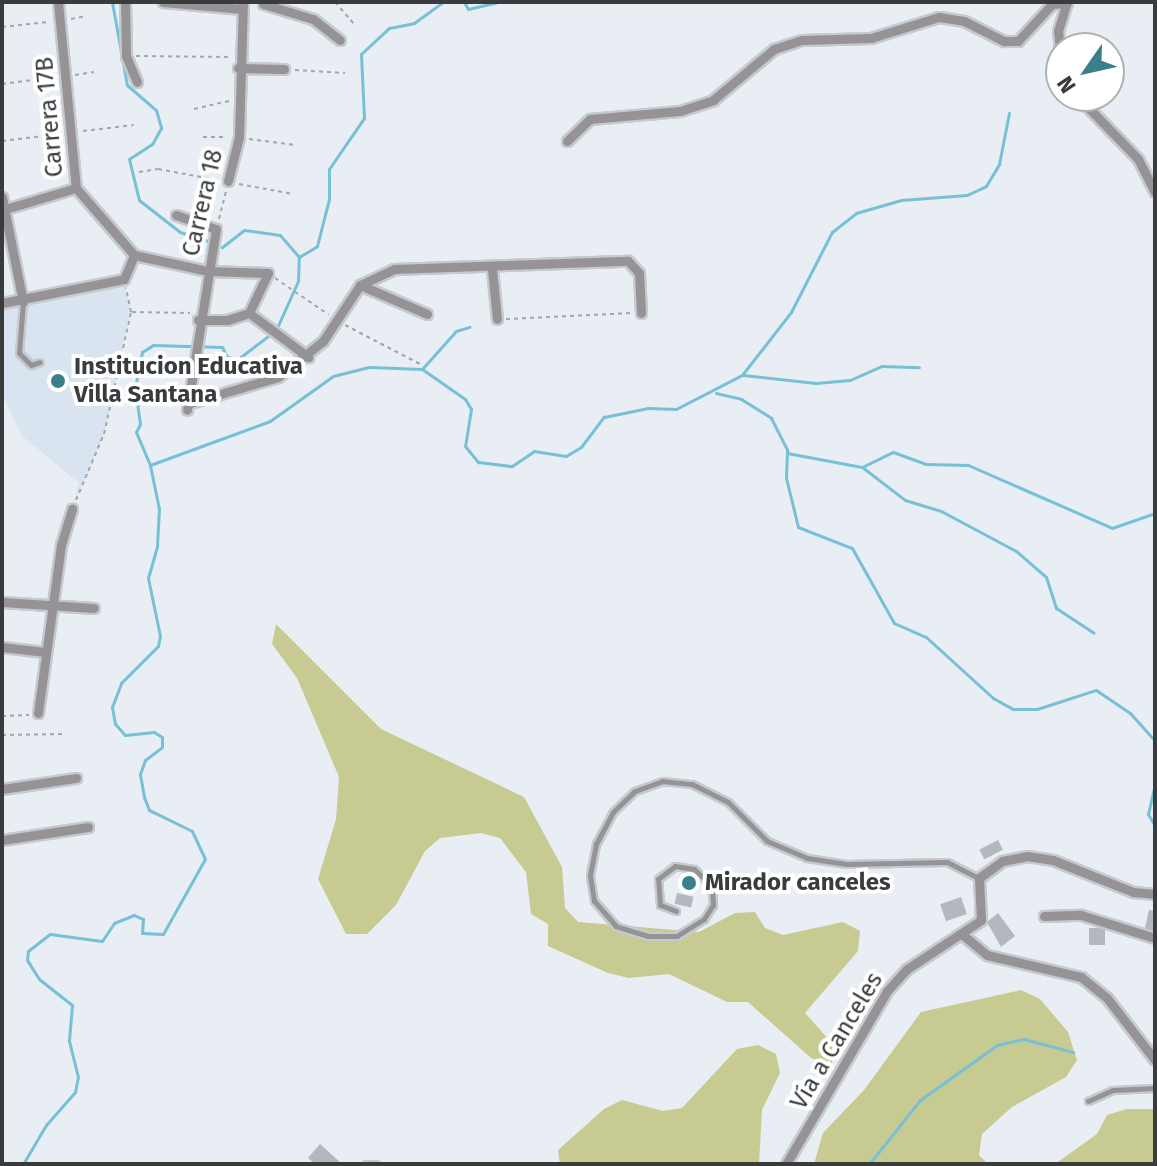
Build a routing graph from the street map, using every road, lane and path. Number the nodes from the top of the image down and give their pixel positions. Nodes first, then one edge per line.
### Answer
1 (58, 2) edge
2 (125, 2) edge
3 (163, 2) edge
4 (266, 2) edge
5 (335, 2) edge
6 (1067, 2) edge
7 (243, 6) edge
8 (86, 16) dead end
9 (61, 20) junction
10 (354, 24) dead end
11 (2, 27) edge
12 (1058, 32) edge
13 (340, 40) dead end
14 (126, 56) junction
15 (238, 62) junction
16 (284, 69) joint
17 (94, 72) dead end
18 (345, 73) dead end
19 (69, 76) junction
20 (137, 82) dead end
21 (2, 84) edge
22 (239, 99) junction
23 (194, 109) dead end
24 (1092, 112) edge
25 (567, 141) dead end
26 (139, 172) dead end
27 (228, 181) junction
28 (76, 188) junction
29 (1155, 192) edge
30 (293, 194) dead end
31 (2, 197) edge
32 (3, 209) edge
33 (176, 215) dead end
34 (216, 229) junction
35 (134, 255) junction
36 (492, 269) junction
37 (208, 271) junction
38 (268, 273) junction
39 (124, 279) junction
40 (360, 285) junction
41 (23, 302) junction
42 (2, 303) edge
43 (131, 312) junction
44 (249, 313) junction
45 (641, 313) joint
46 (427, 314) dead end
47 (199, 317) junction
48 (497, 319) joint
49 (336, 320) junction
50 (308, 357) junction
51 (40, 362) dead end
52 (420, 364) dead end
53 (72, 509) joint
54 (2, 602) edge
55 (52, 606) junction
56 (94, 608) dead end
57 (2, 647) edge
58 (45, 652) junction
59 (38, 713) joint
60 (2, 716) edge
61 (66, 734) dead end
62 (2, 735) edge
63 (76, 778) dead end
64 (2, 789) edge
65 (88, 827) dead end
66 (2, 840) edge
67 (979, 878) junction
68 (1155, 894) edge
69 (676, 911) dead end
70 (1044, 916) dead end
71 (963, 935) junction
72 (1155, 938) edge
73 (1155, 1060) edge
74 (1155, 1088) edge
75 (1088, 1101) dead end
76 (366, 1164) edge
77 (376, 1164) edge
78 (786, 1164) edge

1 - 9 street, Carrera 17B
2 - 14 street
3 - 7 street
4 - 13 street
5 - 10 path
6 - 12 street
6 - 25 street
7 - 15 street, Carrera 18
8 - 9 path
9 - 11 path
9 - 19 street, Carrera 17B
14 - 15 path
14 - 20 street
15 - 16 street
15 - 22 street, Carrera 18
16 - 18 path
17 - 19 path
19 - 21 path
19 - 28 street, Carrera 17B
22 - 23 path
22 - 27 street, Carrera 18
24 - 29 street
26 - 27 path
27 - 30 path
27 - 34 path, Carrera 18
28 - 32 street
28 - 35 street, Carrera 17B
31 - 32 street
32 - 41 street
33 - 34 street
34 - 37 street, Carrera 18
35 - 37 street
35 - 39 street
36 - 40 street
36 - 45 street
36 - 48 street
37 - 38 street
37 - 47 street, Carrera 18
38 - 44 street
38 - 49 path
39 - 41 street
39 - 43 path
40 - 46 street
40 - 49 street
41 - 42 street
41 - 51 lane
43 - 47 path
43 - 53 path
44 - 47 street
44 - 50 street
45 - 48 path
47 - 50 street, Carrera 18
49 - 50 street
49 - 52 path
53 - 55 street
54 - 55 street
55 - 56 street
55 - 58 street
57 - 58 street
58 - 59 street
59 - 60 path
61 - 62 path
63 - 64 street
65 - 66 street
67 - 68 street
67 - 69 lane
67 - 71 street
70 - 72 street
71 - 73 street
71 - 78 street, Vía a Canceles
74 - 75 lane
76 - 77 lane

